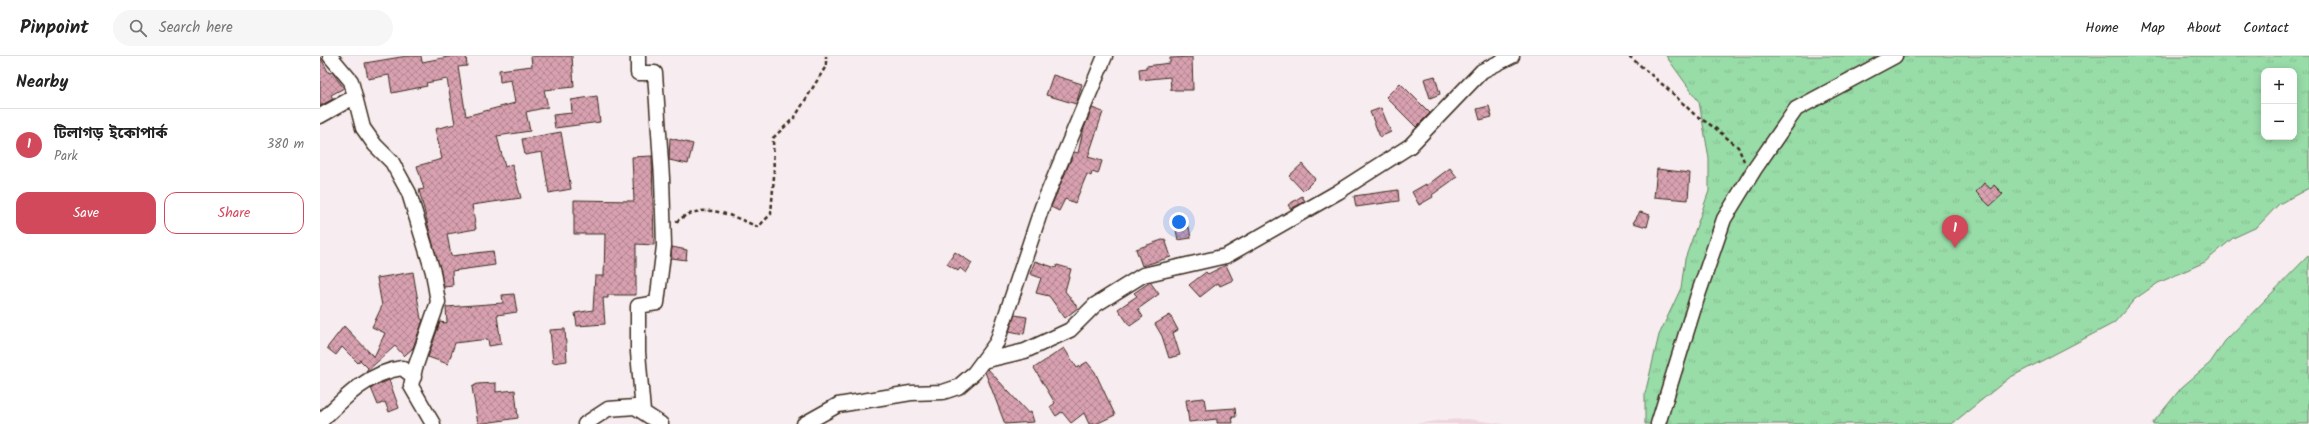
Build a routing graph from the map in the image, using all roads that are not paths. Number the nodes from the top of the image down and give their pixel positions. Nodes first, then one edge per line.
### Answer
1 (330, 56) edge
2 (638, 56) edge
3 (1105, 56) edge
4 (1512, 56) edge
5 (1895, 56) edge
6 (354, 97) junction
7 (320, 116) edge
8 (983, 361) junction
9 (414, 377) junction
10 (643, 412) junction
11 (320, 422) edge
12 (432, 424) edge
13 (585, 424) edge
14 (661, 424) edge
15 (804, 424) edge
16 (1658, 424) edge

1 - 6 street
2 - 10 street
3 - 8 street
4 - 8 street
5 - 16 street
6 - 7 street
6 - 9 street
8 - 15 street
9 - 11 street
9 - 12 street
10 - 13 street
10 - 14 street

